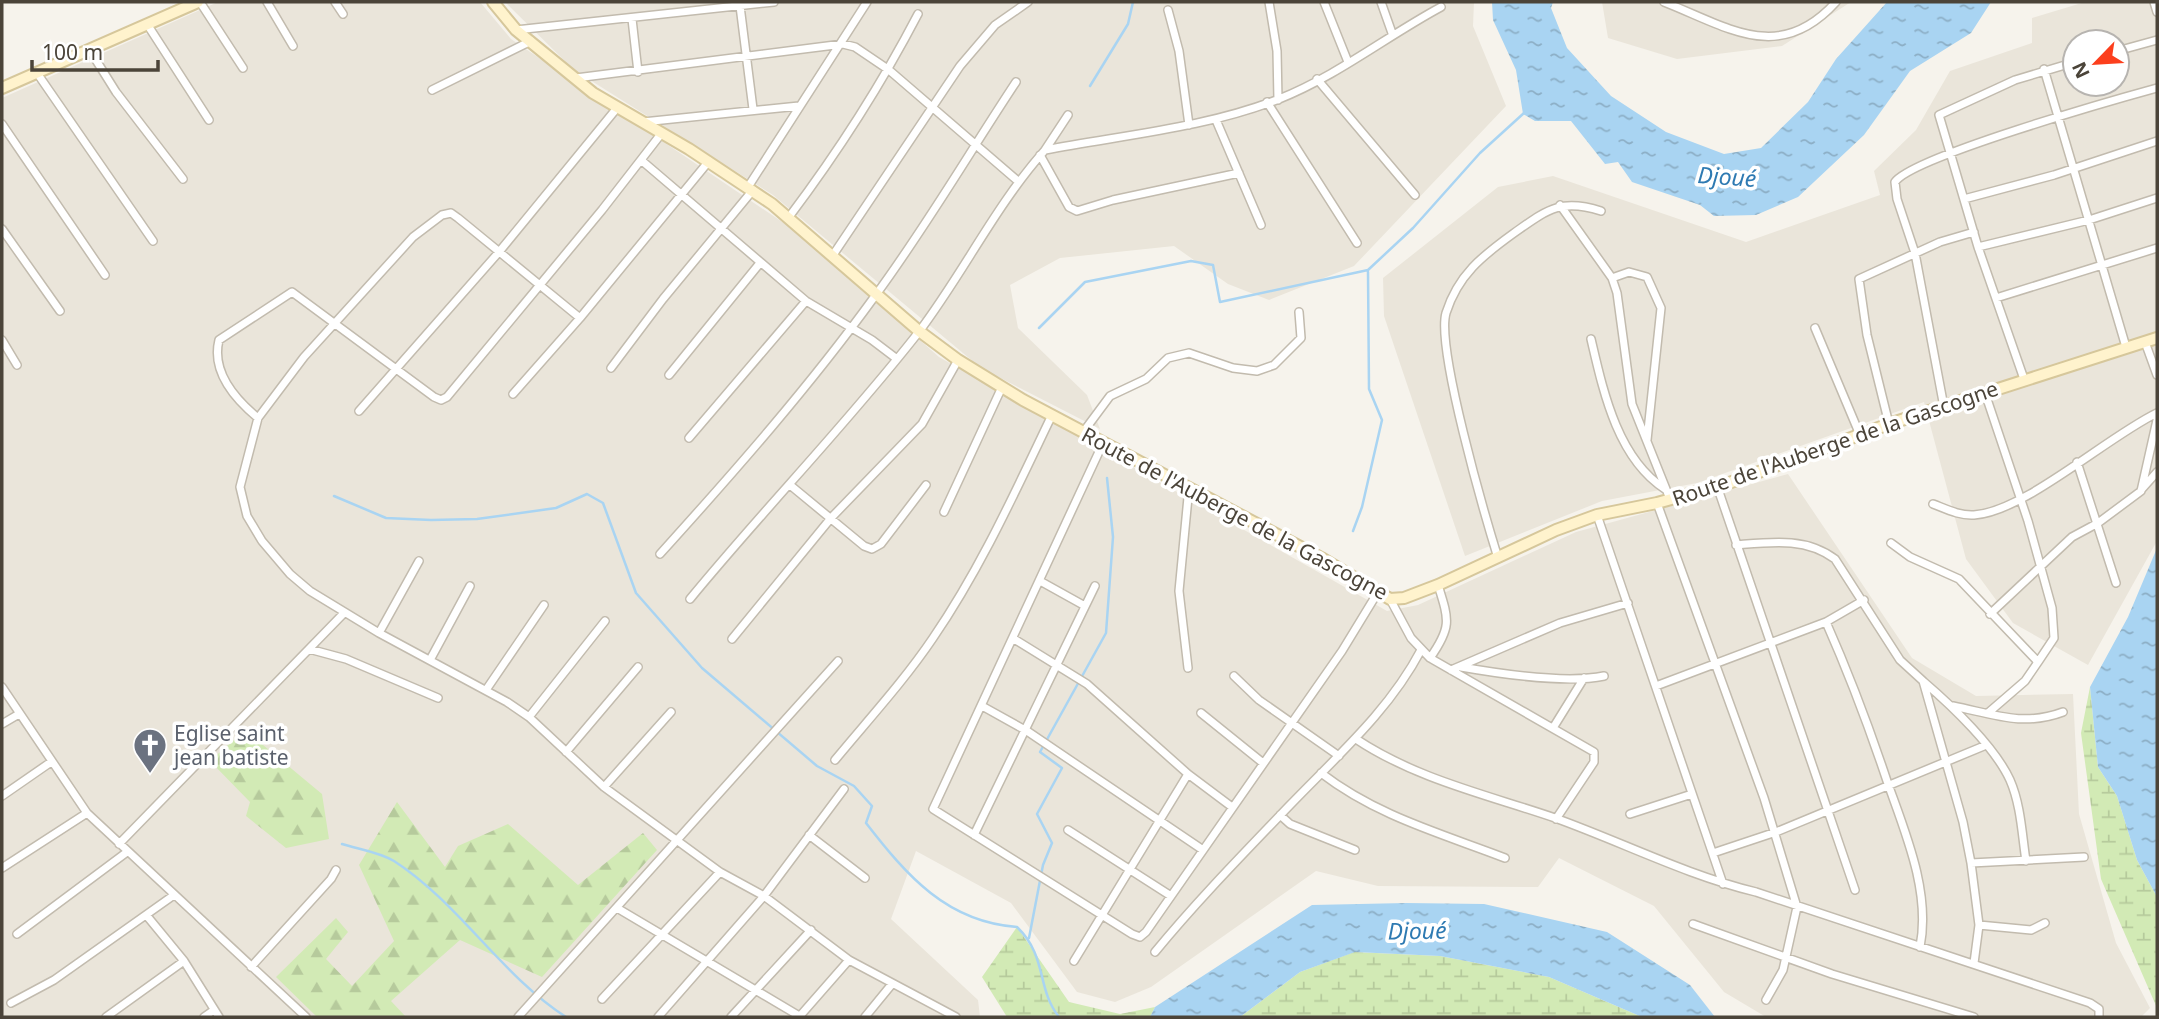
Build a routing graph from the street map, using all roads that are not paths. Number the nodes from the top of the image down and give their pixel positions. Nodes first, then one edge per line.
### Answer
1 (199, 2) edge
2 (267, 2) edge
3 (335, 2) edge
4 (493, 2) edge
5 (774, 2) edge
6 (867, 2) edge
7 (1028, 2) edge
8 (1269, 2) edge
9 (1324, 2) edge
10 (1381, 2) edge
11 (1664, 2) edge
12 (1836, 2) edge
13 (2154, 2) edge
14 (724, 5) edge
15 (740, 6) junction
16 (1441, 6) dead end
17 (1168, 10) dead end
18 (2157, 12) edge
19 (342, 14) dead end
20 (918, 14) dead end
21 (632, 19) junction
22 (147, 23) junction
23 (516, 30) junction
24 (1392, 33) junction
25 (2157, 40) edge
26 (531, 41) junction
27 (843, 44) junction
28 (293, 46) dead end
29 (2131, 47) edge
30 (89, 49) junction
31 (745, 58) junction
32 (1348, 62) junction
33 (2061, 65) edge
34 (243, 68) dead end
35 (2044, 69) junction
36 (888, 70) junction
37 (638, 72) junction
38 (37, 73) junction
39 (576, 78) junction
40 (1317, 79) junction
41 (1016, 82) dead end
42 (2, 88) edge
43 (2157, 88) edge
44 (432, 90) dead end
45 (1278, 100) junction
46 (1267, 102) junction
47 (799, 106) junction
48 (617, 108) junction
49 (753, 109) junction
50 (931, 110) junction
51 (1068, 115) dead end
52 (2057, 116) junction
53 (209, 120) dead end
54 (1216, 120) junction
55 (643, 122) junction
56 (2, 124) edge
57 (1189, 125) junction
58 (661, 134) junction
59 (2157, 141) edge
60 (974, 145) junction
61 (1042, 152) junction
62 (1951, 154) junction
63 (641, 160) junction
64 (709, 161) junction
65 (2072, 168) junction
66 (1239, 173) junction
67 (183, 179) dead end
68 (1019, 182) junction
69 (751, 189) junction
70 (681, 193) junction
71 (1415, 195) dead end
72 (2157, 198) edge
73 (1964, 199) junction
74 (1560, 205) junction
75 (1601, 211) dead end
76 (789, 217) junction
77 (2089, 220) junction
78 (1261, 225) dead end
79 (723, 227) junction
80 (2, 229) edge
81 (1974, 232) junction
82 (153, 241) dead end
83 (1357, 243) dead end
84 (1978, 247) junction
85 (2157, 248) edge
86 (499, 252) junction
87 (1915, 253) junction
88 (833, 255) junction
89 (760, 263) junction
90 (2102, 265) junction
91 (105, 275) dead end
92 (1612, 278) junction
93 (540, 286) junction
94 (877, 294) junction
95 (1996, 298) junction
96 (806, 301) junction
97 (60, 312) dead end
98 (1299, 312) dead end
99 (580, 318) junction
100 (335, 323) junction
101 (852, 328) junction
102 (1815, 328) dead end
103 (919, 331) junction
104 (2157, 338) edge
105 (1591, 339) dead end
106 (2, 340) edge
107 (2144, 342) junction
108 (2126, 346) junction
109 (897, 359) junction
110 (958, 360) junction
111 (17, 365) dead end
112 (611, 369) dead end
113 (396, 370) junction
114 (669, 375) dead end
115 (2157, 375) edge
116 (2024, 379) junction
117 (1002, 387) junction
118 (1985, 393) junction
119 (513, 394) dead end
120 (1944, 407) junction
121 (359, 411) dead end
122 (2157, 413) edge
123 (1052, 415) junction
124 (258, 418) junction
125 (2157, 420) edge
126 (1889, 424) junction
127 (1084, 431) junction
128 (1860, 435) junction
129 (689, 438) dead end
130 (1104, 441) junction
131 (1646, 441) junction
132 (2077, 462) junction
133 (2157, 472) edge
134 (790, 485) junction
135 (926, 485) dead end
136 (1717, 486) junction
137 (1189, 487) junction
138 (2141, 491) junction
139 (1668, 494) junction
140 (2020, 500) junction
141 (1657, 503) junction
142 (1933, 504) dead end
143 (944, 512) dead end
144 (1597, 514) junction
145 (831, 518) junction
146 (2098, 523) junction
147 (1891, 543) dead end
148 (1736, 545) junction
149 (660, 554) dead end
150 (1498, 558) junction
151 (419, 561) dead end
152 (2041, 566) junction
153 (1040, 581) junction
154 (2116, 583) dead end
155 (1438, 585) junction
156 (470, 586) dead end
157 (1094, 586) dead end
158 (1378, 592) junction
159 (690, 599) dead end
160 (1390, 599) junction
161 (1864, 600) junction
162 (1628, 603) junction
163 (544, 605) dead end
164 (1086, 607) junction
165 (344, 612) junction
166 (1990, 614) junction
167 (606, 621) dead end
168 (1826, 622) junction
169 (379, 633) junction
170 (732, 639) dead end
171 (1014, 639) junction
172 (1772, 642) junction
173 (309, 649) junction
174 (1421, 650) junction
175 (1430, 658) junction
176 (430, 660) junction
177 (838, 661) dead end
178 (2038, 662) junction
179 (1715, 665) junction
180 (1461, 666) junction
181 (638, 667) dead end
182 (1058, 667) junction
183 (1188, 668) dead end
184 (1451, 670) junction
185 (1234, 676) dead end
186 (1604, 676) dead end
187 (1584, 678) junction
188 (1923, 681) junction
189 (1656, 686) junction
190 (2, 687) edge
191 (486, 690) junction
192 (438, 698) dead end
193 (982, 706) junction
194 (1952, 706) junction
195 (671, 712) dead end
196 (2063, 712) dead end
197 (19, 713) junction
198 (1201, 713) dead end
199 (1988, 713) junction
200 (529, 717) junction
201 (1291, 722) junction
202 (2, 724) edge
203 (1553, 728) junction
204 (1027, 731) junction
205 (1356, 739) junction
206 (1984, 746) junction
207 (566, 752) junction
208 (1339, 756) junction
209 (835, 760) dead end
210 (51, 762) junction
211 (1946, 762) junction
212 (1263, 763) junction
213 (1321, 773) junction
214 (1188, 774) junction
215 (1889, 786) junction
216 (604, 787) junction
217 (844, 789) dead end
218 (1692, 794) junction
219 (2, 796) edge
220 (1232, 807) junction
221 (1829, 808) junction
222 (87, 813) junction
223 (1630, 814) dead end
224 (1280, 815) junction
225 (1556, 819) junction
226 (1161, 820) junction
227 (1068, 830) dead end
228 (1776, 832) junction
229 (809, 835) junction
230 (974, 835) junction
231 (676, 841) junction
232 (119, 844) junction
233 (1202, 850) junction
234 (1354, 850) dead end
235 (127, 852) junction
236 (1713, 853) junction
237 (1505, 858) dead end
238 (2084, 858) dead end
239 (2026, 861) junction
240 (1971, 863) junction
241 (2, 868) edge
242 (336, 870) dead end
243 (1132, 870) junction
244 (720, 872) junction
245 (865, 878) dead end
246 (1723, 884) junction
247 (1855, 890) dead end
248 (174, 895) junction
249 (764, 896) junction
250 (1171, 896) junction
251 (1797, 906) junction
252 (617, 908) junction
253 (147, 916) junction
254 (1104, 916) junction
255 (2045, 923) dead end
256 (1693, 924) dead end
257 (1979, 925) junction
258 (811, 930) junction
259 (17, 934) dead end
260 (662, 934) junction
261 (1920, 947) junction
262 (1155, 952) dead end
263 (1786, 959) junction
264 (705, 960) junction
265 (849, 960) junction
266 (184, 961) junction
267 (1074, 961) dead end
268 (1974, 964) junction
269 (251, 967) junction
270 (892, 984) junction
271 (755, 988) junction
272 (601, 999) dead end
273 (1766, 1000) dead end
274 (11, 1003) dead end
275 (214, 1010) junction
276 (942, 1010) junction
277 (106, 1017) edge
278 (204, 1017) edge
279 (219, 1017) edge
280 (306, 1017) edge
281 (517, 1017) edge
282 (658, 1017) edge
283 (732, 1017) edge
284 (800, 1017) edge
285 (864, 1017) edge
286 (936, 1017) edge
287 (956, 1017) edge
288 (1974, 1017) edge
289 (2099, 1017) edge

1 - 22 street
1 - 34 street
2 - 28 street
3 - 19 street
4 - 23 street, Route de l'Auberge de la Gascogne
5 - 15 street
6 - 27 street
7 - 50 street
8 - 45 street
9 - 32 street
10 - 24 street
11 - 12 street
13 - 18 street
14 - 15 street
14 - 21 street
15 - 31 street
16 - 24 street
17 - 57 street
20 - 36 street
21 - 23 street
21 - 37 street
22 - 30 street
22 - 53 street
23 - 26 street, Route de l'Auberge de la Gascogne
24 - 32 street
25 - 29 street
26 - 39 street, Route de l'Auberge de la Gascogne
26 - 44 street
27 - 31 street
27 - 36 street
27 - 47 street
30 - 38 street
30 - 67 street
31 - 37 street
31 - 49 street
32 - 40 street
33 - 35 street
35 - 52 street
35 - 62 street
36 - 50 street
36 - 76 street
37 - 39 street
38 - 42 street
38 - 82 street
39 - 48 street, Route de l'Auberge de la Gascogne
40 - 45 street
40 - 71 street
41 - 60 street
43 - 52 street
45 - 46 street
46 - 54 street
46 - 83 street
47 - 49 street
47 - 69 street
48 - 55 street, Route de l'Auberge de la Gascogne
48 - 86 street
49 - 55 street
50 - 60 street
50 - 88 street
51 - 61 street
52 - 62 street
52 - 65 street
54 - 57 street
54 - 66 street
55 - 58 street, Route de l'Auberge de la Gascogne
56 - 91 street
57 - 61 street
58 - 63 street
58 - 64 street, Route de l'Auberge de la Gascogne
59 - 65 street
60 - 68 street
60 - 94 street
61 - 66 street
61 - 68 street
62 - 73 street
62 - 87 street
63 - 70 street
63 - 93 street
64 - 69 street, Route de l'Auberge de la Gascogne
64 - 70 street
65 - 73 street
65 - 77 street
66 - 78 street
68 - 103 street
69 - 76 street, Route de l'Auberge de la Gascogne
69 - 79 street
70 - 79 street
70 - 99 street
72 - 77 street
73 - 81 street
74 - 75 street
74 - 92 street
74 - 150 street
76 - 88 street, Route de l'Auberge de la Gascogne
77 - 84 street
77 - 90 street
79 - 89 street
79 - 112 street
80 - 97 street
81 - 84 street
81 - 87 street
84 - 95 street
85 - 90 street
86 - 93 street
86 - 100 street
86 - 113 street
87 - 120 street
87 - 126 street
88 - 94 street, Route de l'Auberge de la Gascogne
89 - 96 street
89 - 114 street
90 - 95 street
90 - 108 street
92 - 131 street
92 - 131 street
93 - 99 street
93 - 113 street
94 - 101 street
94 - 103 street, Route de l'Auberge de la Gascogne
95 - 116 street
96 - 101 street
96 - 129 street
98 - 127 street
99 - 119 street
100 - 113 street
100 - 124 street
100 - 124 street
101 - 109 street
101 - 149 street
102 - 128 street
103 - 109 street
103 - 110 street, Route de l'Auberge de la Gascogne
104 - 107 street, Route de l'Auberge de la Gascogne
105 - 139 street
106 - 111 street
107 - 108 street, Route de l'Auberge de la Gascogne
107 - 115 street
108 - 116 street, Route de l'Auberge de la Gascogne
109 - 134 street
110 - 117 street, Route de l'Auberge de la Gascogne
110 - 145 street
113 - 121 street
116 - 118 street, Route de l'Auberge de la Gascogne
117 - 123 street, Route de l'Auberge de la Gascogne
117 - 143 street
118 - 120 street, Route de l'Auberge de la Gascogne
118 - 140 street
120 - 126 street, Route de l'Auberge de la Gascogne
122 - 132 street
123 - 127 street, Route de l'Auberge de la Gascogne
123 - 209 street
124 - 165 street
125 - 138 street
126 - 128 street, Route de l'Auberge de la Gascogne
127 - 130 street, Route de l'Auberge de la Gascogne
128 - 136 street, Route de l'Auberge de la Gascogne
130 - 137 street, Route de l'Auberge de la Gascogne
130 - 153 street
131 - 139 street
132 - 140 street
132 - 146 street
133 - 138 street
134 - 145 street
134 - 159 street
135 - 145 street
136 - 139 street, Route de l'Auberge de la Gascogne
136 - 148 street
137 - 158 street, Route de l'Auberge de la Gascogne
137 - 183 street
138 - 146 street
139 - 141 street, Route de l'Auberge de la Gascogne
140 - 142 street
140 - 152 street
141 - 144 street, Route de l'Auberge de la Gascogne
141 - 179 street
144 - 150 street, Route de l'Auberge de la Gascogne
144 - 162 street
145 - 170 street
146 - 152 street
146 - 154 street
147 - 166 street
148 - 161 street
148 - 172 street
150 - 155 street, Route de l'Auberge de la Gascogne
151 - 169 street
152 - 166 street
152 - 178 street
153 - 164 street
153 - 171 street
155 - 160 street, Route de l'Auberge de la Gascogne
155 - 175 street
156 - 176 street
157 - 164 street
158 - 160 street, Route de l'Auberge de la Gascogne
158 - 201 street
160 - 174 street
161 - 168 street
161 - 188 street
162 - 180 street
162 - 189 street
163 - 191 street
164 - 182 street
165 - 169 street
165 - 173 street
166 - 178 street
167 - 200 street
168 - 172 street
168 - 215 street
169 - 176 street
171 - 182 street
171 - 193 street
172 - 179 street
172 - 221 street
173 - 192 street
173 - 232 street
174 - 175 street
174 - 205 street
175 - 184 street
176 - 191 street
177 - 231 street
178 - 199 street
179 - 189 street
179 - 228 street
180 - 184 street
180 - 187 street
181 - 207 street
182 - 204 street
182 - 214 street
184 - 203 street
185 - 201 street
186 - 187 street
187 - 203 street
188 - 194 street
188 - 211 street
189 - 218 street
190 - 197 street
191 - 200 street
193 - 204 street
193 - 230 street
194 - 199 street
194 - 206 street
195 - 216 street
196 - 199 street
197 - 202 street
197 - 210 street
198 - 212 street
200 - 207 street
201 - 208 street
201 - 212 street
203 - 225 street
204 - 226 street
204 - 230 street
205 - 208 street
205 - 225 street
206 - 211 street
206 - 239 street
207 - 216 street
208 - 213 street
210 - 219 street
210 - 222 street
211 - 215 street
211 - 240 street
212 - 220 street
213 - 224 street
213 - 237 street
214 - 220 street
214 - 226 street
215 - 221 street
215 - 261 street
216 - 231 street
217 - 229 street
218 - 223 street
218 - 236 street
220 - 233 street
221 - 228 street
221 - 247 street
222 - 232 street
222 - 241 street
224 - 234 street
224 - 262 street
225 - 246 street
226 - 233 street
226 - 243 street
227 - 243 street
228 - 236 street
228 - 251 street
229 - 245 street
229 - 249 street
230 - 254 street
231 - 244 street
231 - 252 street
232 - 235 street
233 - 250 street
235 - 248 street
235 - 259 street
236 - 246 street
238 - 239 street
239 - 240 street
240 - 257 street
242 - 269 street
243 - 250 street
243 - 254 street
244 - 249 street
244 - 260 street
246 - 251 street
248 - 253 street
248 - 269 street
249 - 258 street
249 - 264 street
250 - 254 street
251 - 261 street
251 - 263 street
252 - 260 street
252 - 281 street
253 - 266 street
253 - 274 street
254 - 267 street
255 - 257 street
256 - 263 street
257 - 268 street
258 - 265 street
258 - 271 street
260 - 264 street
260 - 272 street
261 - 268 street
263 - 273 street
263 - 288 street
264 - 271 street
264 - 282 street
265 - 270 street
265 - 284 street
266 - 275 street
266 - 277 street
268 - 289 street
269 - 280 street
270 - 276 street
270 - 285 street
271 - 283 street
271 - 284 street
275 - 278 street
275 - 279 street
276 - 286 street
276 - 287 street

